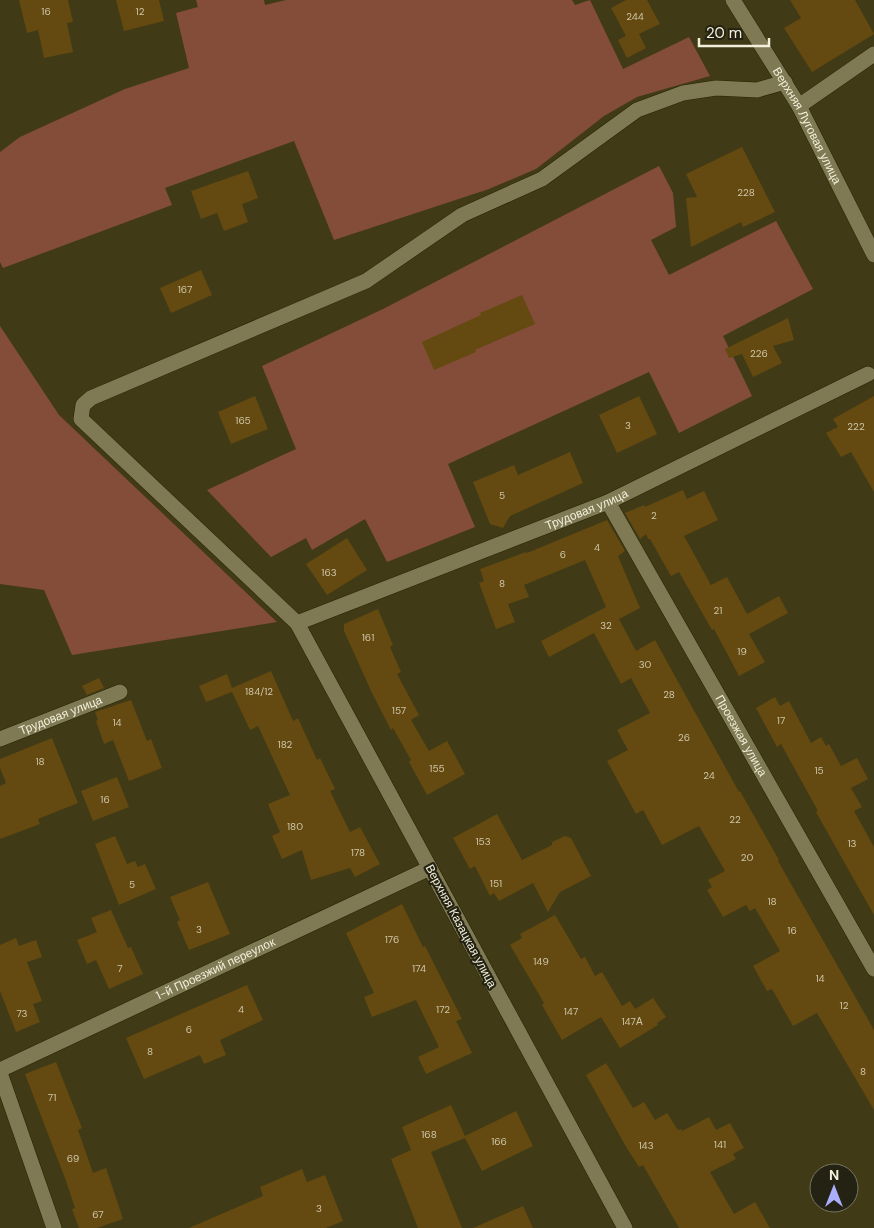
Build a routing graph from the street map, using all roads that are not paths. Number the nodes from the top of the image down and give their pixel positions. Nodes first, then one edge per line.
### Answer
1 (733, 0) edge
2 (874, 54) edge
3 (785, 82) junction
4 (799, 106) junction
5 (874, 255) edge
6 (868, 374) dead end
7 (608, 502) junction
8 (297, 624) junction
9 (120, 692) dead end
10 (0, 738) edge
11 (430, 868) junction
12 (874, 969) edge
13 (0, 1071) edge
14 (54, 1228) edge
15 (626, 1228) edge

1 - 3 street, Верхняя Луговая улица
2 - 4 street
3 - 4 street, Верхняя Луговая улица
3 - 8 street, Верхняя Казацкая улица
4 - 5 street, Верхняя Луговая улица
6 - 7 street, Трудовая улица
7 - 8 street, Трудовая улица
7 - 12 street, Проезжая улица
8 - 11 street, Верхняя Казацкая улица
9 - 10 street, Трудовая улица
11 - 13 street, 1-й Проезжий переулок
11 - 15 street, Верхняя Казацкая улица
13 - 14 street

